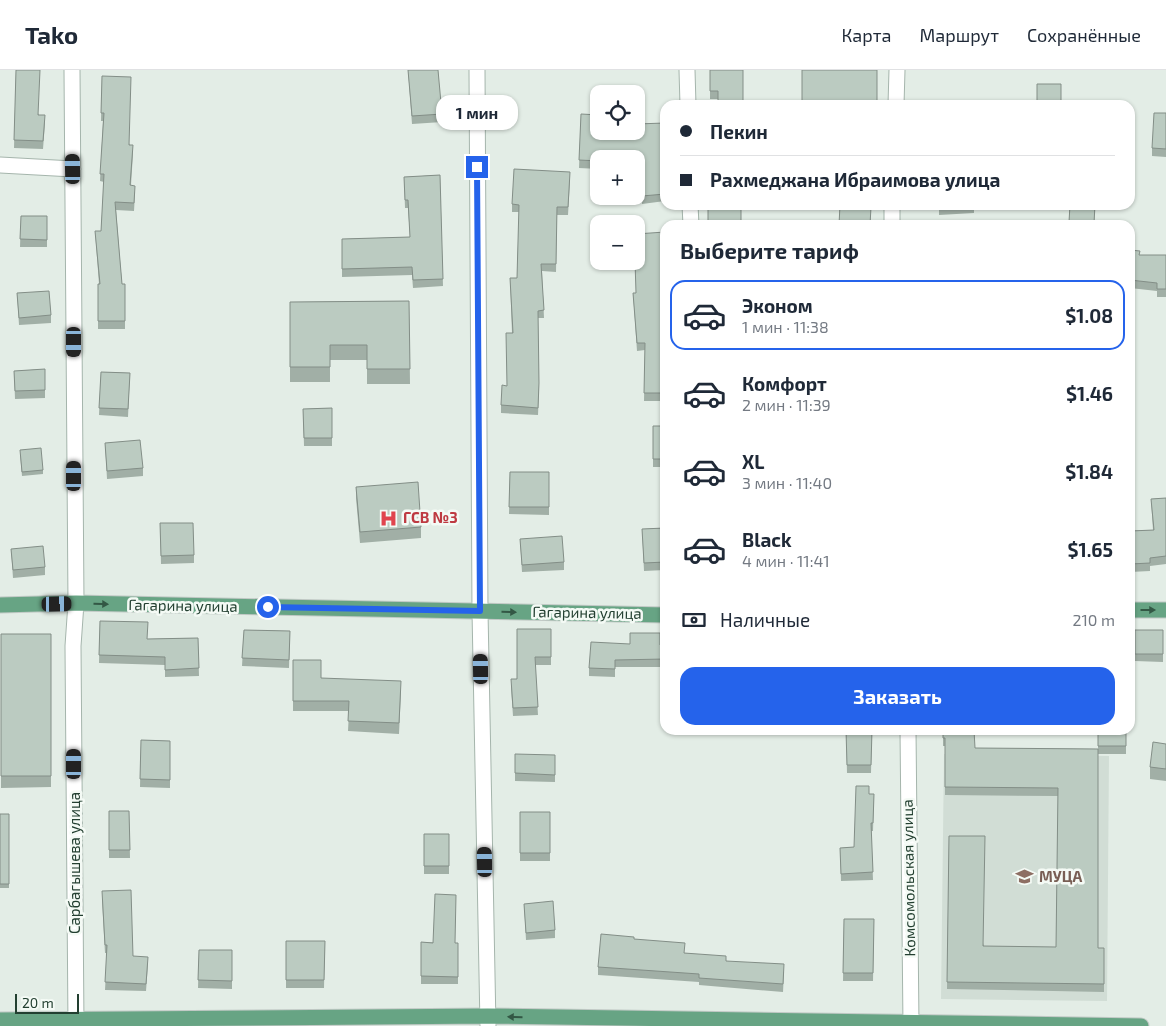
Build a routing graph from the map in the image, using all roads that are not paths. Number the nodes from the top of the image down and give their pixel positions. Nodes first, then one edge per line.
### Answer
1 (72, 70) edge
2 (477, 70) edge
3 (687, 70) edge
4 (897, 70) edge
5 (688, 100) edge
6 (896, 100) edge
7 (0, 165) edge
8 (73, 169) junction
9 (76, 604) junction
10 (0, 605) edge
11 (1135, 610) edge
12 (1166, 610) edge
13 (480, 611) junction
14 (660, 614) edge
15 (908, 735) edge
16 (0, 1020) edge
17 (488, 1021) edge
18 (76, 1023) edge
19 (911, 1025) edge
20 (1141, 1026) edge

1 - 8 street, Сарбагышева улица
2 - 13 street
3 - 5 street
4 - 6 street
7 - 8 street
8 - 9 street, Сарбагышева улица
9 - 10 main road, Гагарина улица
9 -> 13 main road, Гагарина улица
9 - 18 street, Сарбагышева улица
11 -> 12 main road
13 -> 14 main road, Гагарина улица
13 - 17 street
15 - 19 street, Комсомольская улица
16 - 18 main road
17 - 18 main road
19 -> 17 main road
19 - 20 main road

